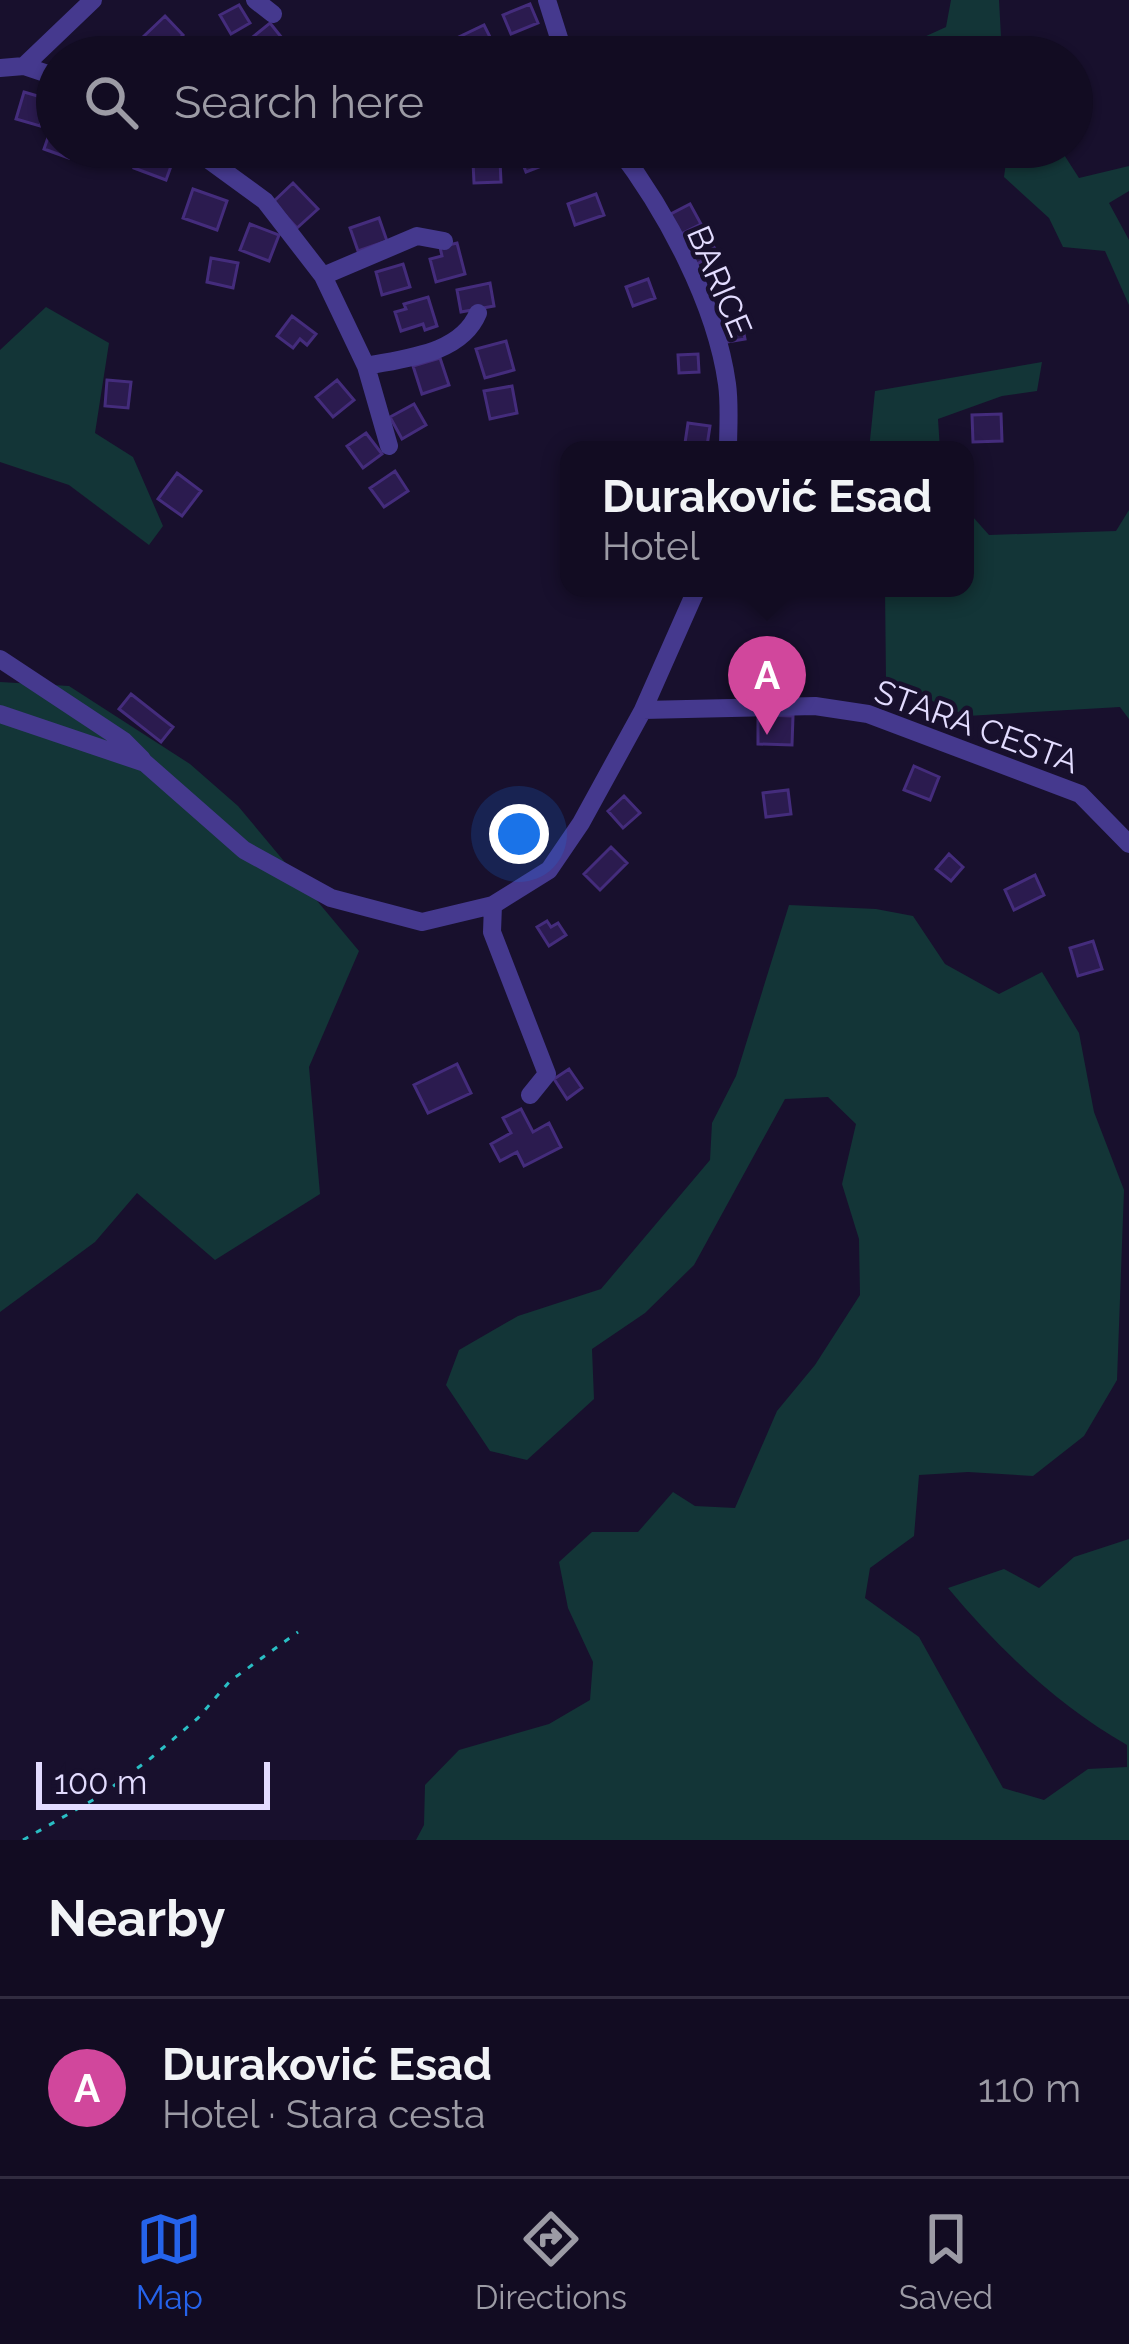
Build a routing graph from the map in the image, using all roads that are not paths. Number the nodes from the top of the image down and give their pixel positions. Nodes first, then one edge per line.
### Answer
1 (93, 0) edge
2 (255, 0) edge
3 (547, 0) edge
4 (273, 14) dead end
5 (55, 36) edge
6 (558, 36) edge
7 (36, 55) edge
8 (24, 66) junction
9 (0, 68) edge
10 (36, 70) edge
11 (220, 168) edge
12 (630, 168) edge
13 (444, 241) dead end
14 (323, 276) junction
15 (478, 313) dead end
16 (366, 366) junction
17 (728, 441) edge
18 (389, 446) dead end
19 (694, 597) edge
20 (0, 659) edge
21 (643, 710) junction
22 (0, 714) edge
23 (145, 763) junction
24 (1129, 844) edge
25 (493, 905) junction
26 (530, 1095) dead end

1 - 5 street
2 - 4 street
3 - 6 street
7 - 8 street
8 - 9 street
8 - 10 street
11 - 14 street
12 - 17 street, BARICE
13 - 14 street
14 - 16 street
15 - 16 street
16 - 18 street
19 - 21 street
20 - 23 street
21 - 24 street, STARA CESTA
21 - 25 street
22 - 23 street
23 - 25 street
25 - 26 street

